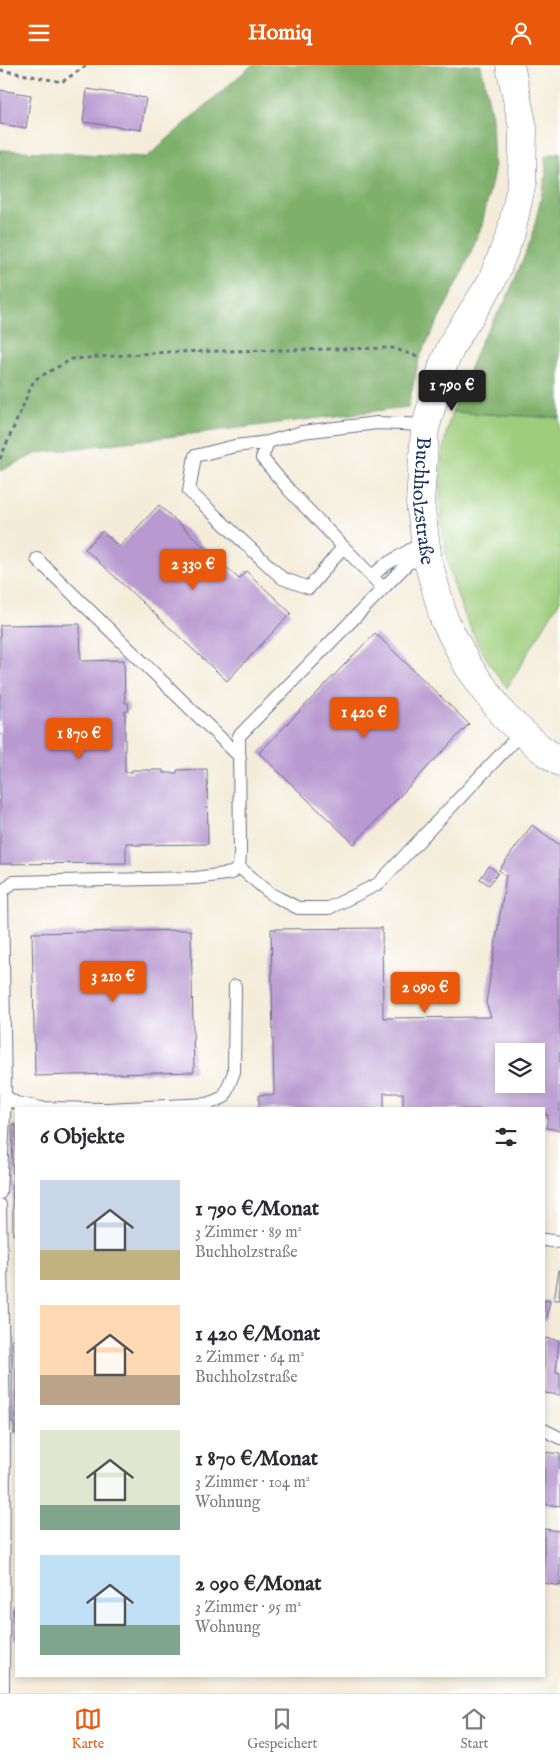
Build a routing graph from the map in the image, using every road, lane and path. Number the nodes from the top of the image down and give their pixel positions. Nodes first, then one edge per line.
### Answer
1 (87, 65) edge
2 (510, 65) edge
3 (0, 70) edge
4 (443, 365) junction
5 (426, 425) junction
6 (268, 442) junction
7 (0, 459) edge
8 (343, 547) junction
9 (427, 551) junction
10 (37, 559) dead end
11 (372, 577) junction
12 (383, 588) junction
13 (522, 732) junction
14 (240, 757) junction
15 (560, 762) edge
16 (239, 867) junction
17 (235, 986) dead end
18 (5, 1096) junction
19 (37, 1107) edge
20 (147, 1107) edge
21 (0, 1193) edge
22 (0, 1205) edge
23 (545, 1240) edge
24 (560, 1242) edge
25 (545, 1430) edge
26 (560, 1438) edge
27 (3, 1693) edge

1 - 3 path
2 - 4 street, Buchholzstraße
4 - 5 street, Buchholzstraße
4 - 7 path
5 - 6 lane
5 - 9 street, Buchholzstraße
6 - 8 lane
6 - 8 lane
8 - 11 lane
9 - 11 lane
9 - 12 lane
9 - 13 street, Buchholzstraße
10 - 14 lane
11 - 12 lane
12 - 14 lane
13 - 15 street, Buchholzstraße
13 - 16 lane
14 - 16 lane
16 - 18 lane
17 - 20 lane
18 - 19 lane
18 - 21 lane
22 - 27 lane
23 - 24 lane
25 - 26 lane

